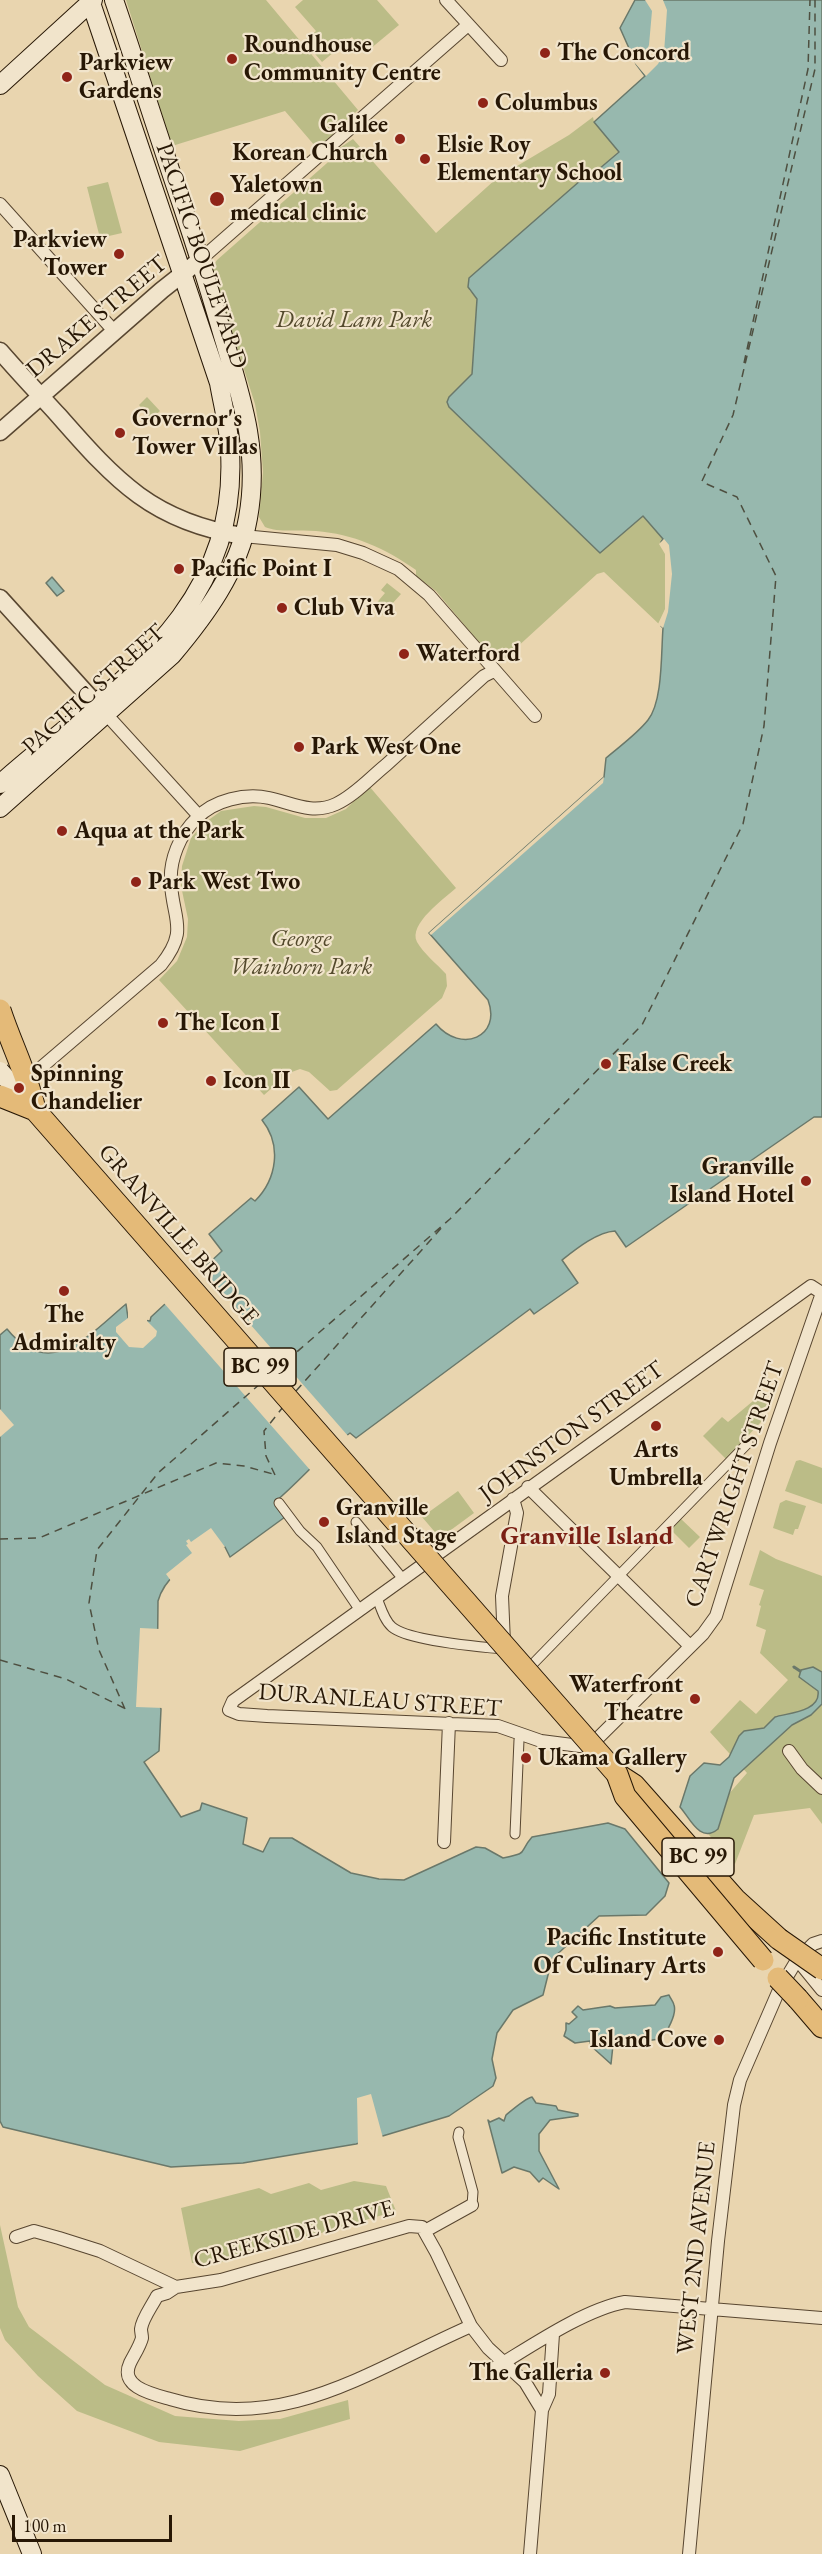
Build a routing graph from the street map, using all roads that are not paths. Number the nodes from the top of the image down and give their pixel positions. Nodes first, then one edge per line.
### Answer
1 (114, 0) edge
2 (446, 0) edge
3 (93, 1) edge
4 (468, 25) junction
5 (501, 60) dead end
6 (3, 76) edge
7 (0, 204) edge
8 (200, 260) junction
9 (182, 276) junction
10 (114, 332) junction
11 (0, 351) edge
12 (40, 396) junction
13 (0, 432) edge
14 (222, 533) junction
15 (243, 536) junction
16 (0, 598) edge
17 (494, 671) junction
18 (100, 709) junction
19 (535, 716) dead end
20 (0, 784) edge
21 (0, 807) edge
22 (199, 816) junction
23 (0, 1010) edge
24 (0, 1073) edge
25 (7, 1094) edge
26 (0, 1104) edge
27 (35, 1110) junction
28 (105, 1195) dead end
29 (767, 1318) joint
30 (748, 1443) dead end
31 (528, 1487) junction
32 (513, 1499) junction
33 (279, 1503) dead end
34 (356, 1522) dead end
35 (618, 1576) junction
36 (403, 1579) junction
37 (377, 1598) junction
38 (359, 1609) junction
39 (690, 1646) junction
40 (505, 1649) junction
41 (526, 1671) junction
42 (228, 1708) joint
43 (449, 1723) junction
44 (519, 1740) dead end
45 (593, 1749) junction
46 (789, 1751) dead end
47 (617, 1774) junction
48 (822, 1788) edge
49 (515, 1834) dead end
50 (444, 1842) dead end
51 (822, 1941) edge
52 (797, 1960) junction
53 (818, 1974) edge
54 (822, 1990) edge
55 (822, 2027) edge
56 (459, 2132) dead end
57 (472, 2205) joint
58 (420, 2228) junction
59 (16, 2237) dead end
60 (149, 2275) junction
61 (176, 2287) junction
62 (156, 2296) junction
63 (712, 2309) junction
64 (822, 2318) edge
65 (471, 2325) junction
66 (553, 2334) junction
67 (506, 2362) junction
68 (493, 2369) dead end
69 (542, 2410) junction
70 (0, 2475) edge
71 (32, 2554) edge
72 (530, 2554) edge
73 (689, 2554) edge

1 - 8 main road, PACIFIC BOULEVARD
2 - 4 street
3 - 6 main road
3 - 9 main road, PACIFIC BOULEVARD
4 - 5 street
4 - 8 street, DRAKE STREET
7 - 10 street
8 - 9 street, DRAKE STREET
8 - 15 main road, PACIFIC BOULEVARD
9 - 10 street, DRAKE STREET
9 - 14 main road, PACIFIC BOULEVARD
10 - 12 street, DRAKE STREET
11 - 12 street
12 - 13 street, DRAKE STREET
12 - 14 street
14 - 15 street
14 - 18 main road, PACIFIC STREET
15 - 17 street
15 - 18 main road, PACIFIC STREET
16 - 18 street
17 - 19 street
17 - 22 street
18 - 20 main road, PACIFIC STREET
18 - 21 main road, PACIFIC STREET
18 - 22 street
22 - 25 street
23 - 27 highway, GRANVILLE BRIDGE / BC 99, bridge
24 - 25 street
24 - 27 main road, GRANVILLE BRIDGE, bridge
25 - 26 street
25 - 27 highway, GRANVILLE BRIDGE / BC 99, bridge
25 - 28 street
27 - 47 highway, GRANVILLE BRIDGE / BC 99, bridge
29 - 31 street, JOHNSTON STREET
29 - 39 street, CARTWRIGHT STREET
30 - 35 street
31 - 32 street, JOHNSTON STREET
31 - 35 street
32 - 36 street, JOHNSTON STREET
32 - 40 street
33 - 38 street
34 - 36 street
35 - 39 street
35 - 41 street
36 - 37 street, JOHNSTON STREET
37 - 38 street, JOHNSTON STREET
37 - 40 street
38 - 42 street, JOHNSTON STREET
39 - 45 street, CARTWRIGHT STREET
40 - 41 street
41 - 45 street
42 - 43 street, DURANLEAU STREET
43 - 45 street, DURANLEAU STREET
43 - 50 street
44 - 49 street
45 - 52 street
46 - 48 street
47 - 53 highway, GRANVILLE BRIDGE / BC 99, bridge
47 - 55 highway, bridge
51 - 52 street
52 - 53 street
52 - 63 street, WEST 2ND AVENUE
53 - 54 street
56 - 57 street
57 - 58 street, CREEKSIDE DRIVE
58 - 61 street, CREEKSIDE DRIVE
58 - 65 street
59 - 60 street, CREEKSIDE DRIVE
60 - 61 street, CREEKSIDE DRIVE
60 - 62 street
61 - 62 street
62 - 65 street
63 - 64 street
63 - 66 street
63 - 73 street, WEST 2ND AVENUE
65 - 67 street
66 - 67 street
66 - 69 street
67 - 68 street
67 - 69 street
69 - 72 street
70 - 71 main road

